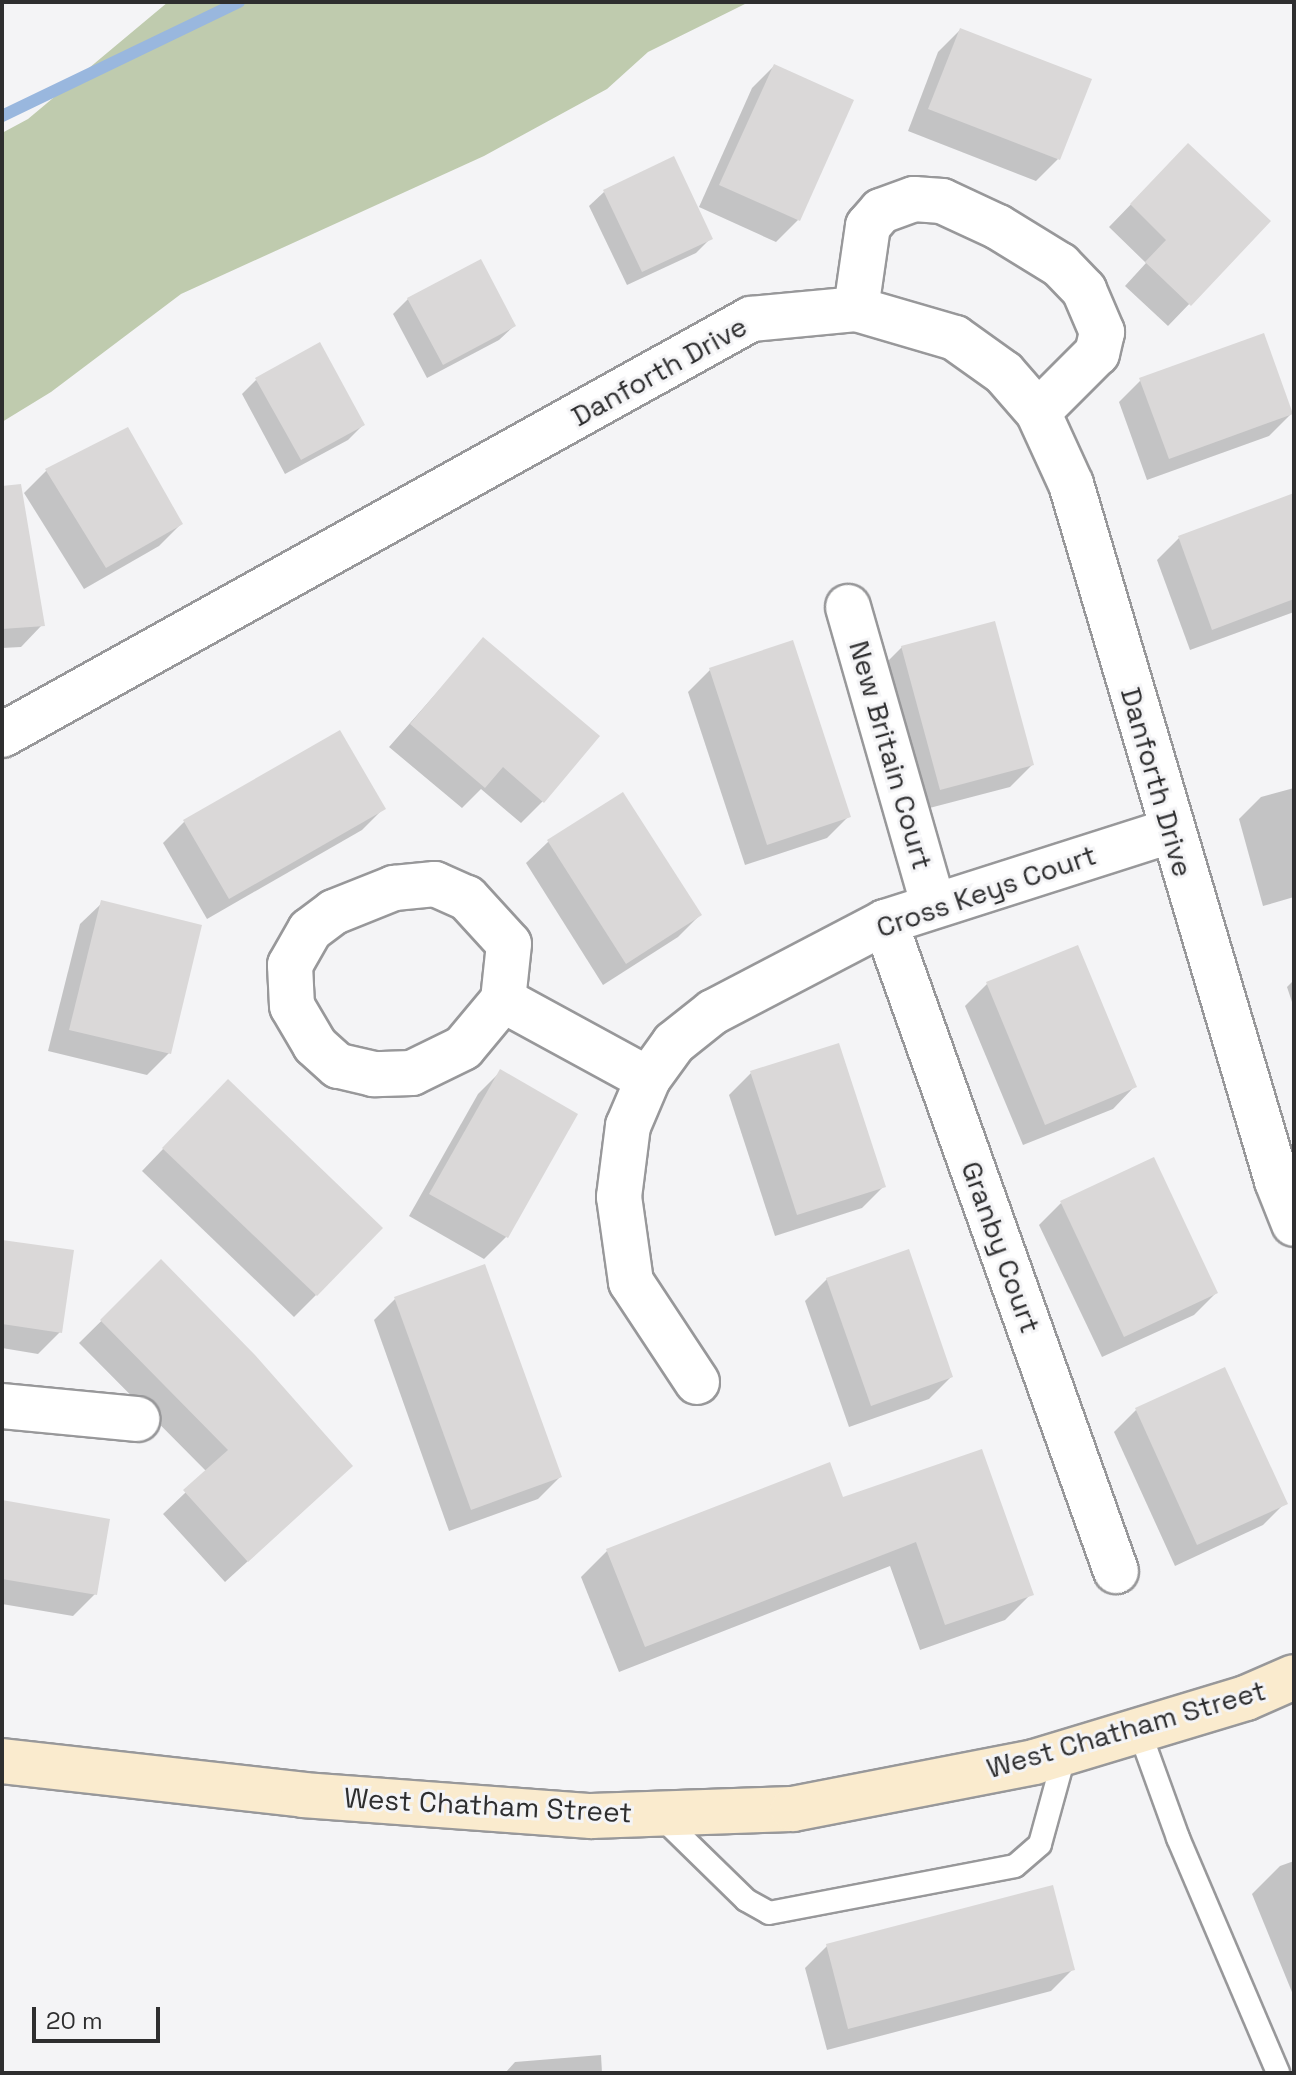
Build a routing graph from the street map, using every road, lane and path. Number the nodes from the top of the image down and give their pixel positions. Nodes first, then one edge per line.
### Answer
1 (856, 309) junction
2 (1038, 412) junction
3 (848, 607) dead end
4 (2, 735) edge
5 (1171, 831) junction
6 (933, 903) junction
7 (885, 922) junction
8 (503, 1000) junction
9 (648, 1079) junction
10 (1294, 1224) edge
11 (697, 1382) dead end
12 (2, 1406) edge
13 (137, 1419) dead end
14 (1116, 1571) dead end
15 (1294, 1677) edge
16 (1139, 1730) junction
17 (1065, 1753) junction
18 (2, 1761) edge
19 (657, 1813) junction
20 (1278, 2073) edge

1 - 2 street, Danforth Drive
1 - 2 street
1 - 4 street, Danforth Drive
2 - 5 street, Danforth Drive
3 - 6 street, New Britain Court
5 - 6 street, Cross Keys Court
5 - 10 street, Danforth Drive
6 - 7 street, Cross Keys Court
7 - 9 street, Cross Keys Court
7 - 14 street, Granby Court
8 - 8 street
8 - 9 street
9 - 11 street, Cross Keys Court
12 - 13 street
15 - 16 street, West Chatham Street
16 - 17 street, West Chatham Street
16 - 20 lane
17 - 19 street, West Chatham Street
17 - 19 lane
18 - 19 street, West Chatham Street

